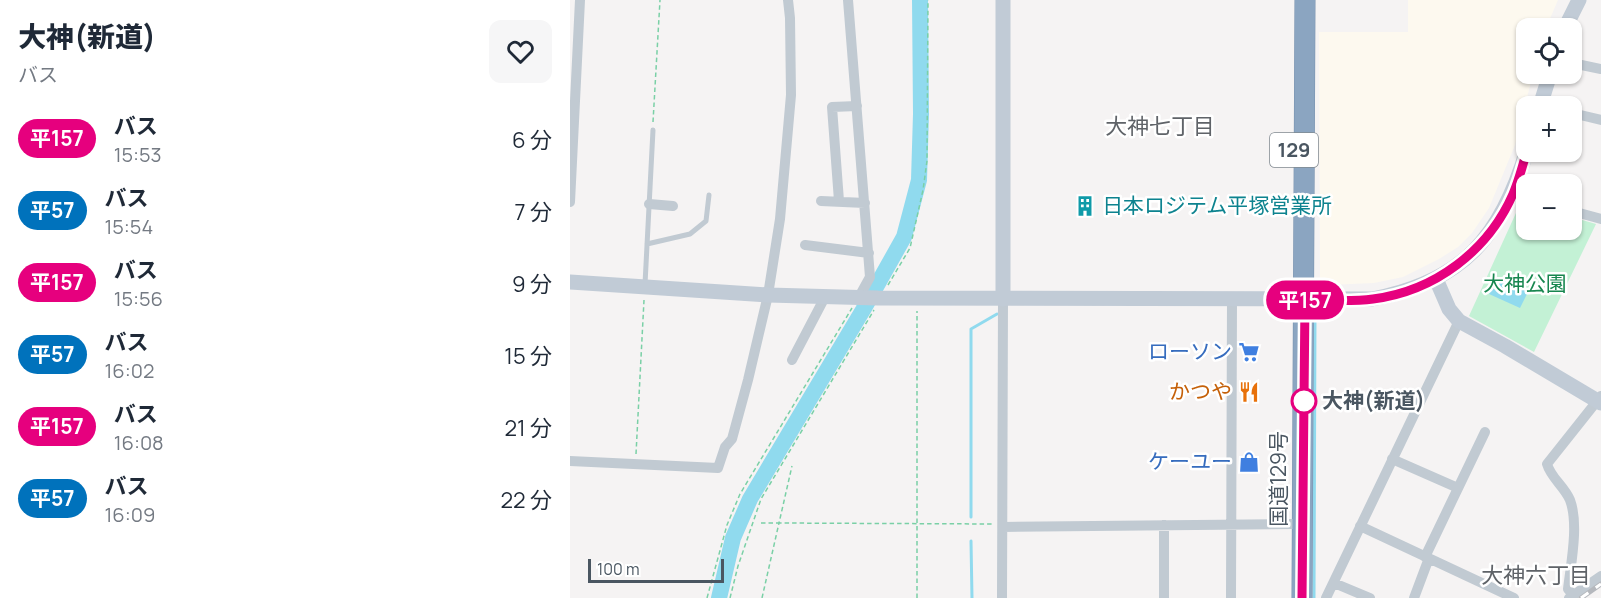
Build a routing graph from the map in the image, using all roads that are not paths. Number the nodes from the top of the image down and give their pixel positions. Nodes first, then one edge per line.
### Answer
1 (580, 0) edge
2 (788, 0) edge
3 (848, 0) edge
4 (1003, 0) edge
5 (1294, 0) edge
6 (1305, 0) edge
7 (1579, 0) edge
8 (1569, 18) edge
9 (1582, 65) edge
10 (1601, 69) edge
11 (857, 106) junction
12 (1582, 118) edge
13 (1601, 120) edge
14 (653, 130) road end
15 (709, 195) dead end
16 (1516, 200) edge
17 (821, 201) dead end
18 (838, 201) junction
19 (570, 202) edge
20 (865, 203) junction
21 (649, 204) junction
22 (674, 206) dead end
23 (1582, 214) edge
24 (1601, 219) edge
25 (647, 244) junction
26 (805, 244) dead end
27 (869, 253) junction
28 (1436, 279) junction
29 (570, 282) edge
30 (644, 287) junction
31 (768, 296) junction
32 (825, 297) junction
33 (860, 297) junction
34 (1003, 299) junction
35 (1232, 299) junction
36 (1299, 300) junction
37 (1459, 321) junction
38 (792, 360) dead end
39 (1600, 400) edge
40 (1485, 432) dead end
41 (1392, 459) junction
42 (570, 461) edge
43 (1458, 488) junction
44 (1293, 524) junction
45 (1003, 525) junction
46 (1164, 525) junction
47 (1232, 525) junction
48 (1360, 526) junction
49 (1427, 557) junction
50 (1601, 576) edge
51 (1334, 583) junction
52 (1571, 596) edge
53 (1002, 598) edge
54 (1164, 598) edge
55 (1232, 598) edge
56 (1292, 598) edge
57 (1302, 598) edge
58 (1326, 598) edge
59 (1370, 598) edge
60 (1414, 598) edge
61 (1514, 598) edge

1 - 19 street
2 - 31 street
3 - 11 street
4 - 34 street
5 - 36 highway, 国道129号 / 129
6 - 36 highway, 国道129号 / 129
7 - 8 street
9 - 10 street
11 - 18 street
11 - 20 street
12 - 13 street
14 - 21 lane
15 - 25 lane
16 - 28 street
17 - 18 street
18 - 20 street
20 - 27 street
21 - 22 street
21 - 25 lane
23 - 24 street
25 - 30 lane
26 - 27 street
27 - 33 street
28 - 36 street
28 - 37 street
29 - 30 street
30 - 31 street
31 - 32 street
31 - 42 street
32 - 33 street
32 - 38 street
33 - 34 street
34 - 35 street
34 - 45 street
35 - 36 street
35 - 47 street
36 - 44 highway, 国道129号 / 129
36 - 57 highway, 国道129号 / 129
37 - 39 street
37 - 41 street
39 - 52 street
40 - 43 street
41 - 43 street
41 - 48 street
43 - 49 street
44 - 47 street
44 - 56 highway, 国道129号 / 129
45 - 46 street
45 - 53 street
46 - 47 street
46 - 54 street
47 - 55 street
48 - 49 street
48 - 51 street
49 - 60 street
49 - 61 street
50 - 52 street
51 - 58 street
51 - 59 street

